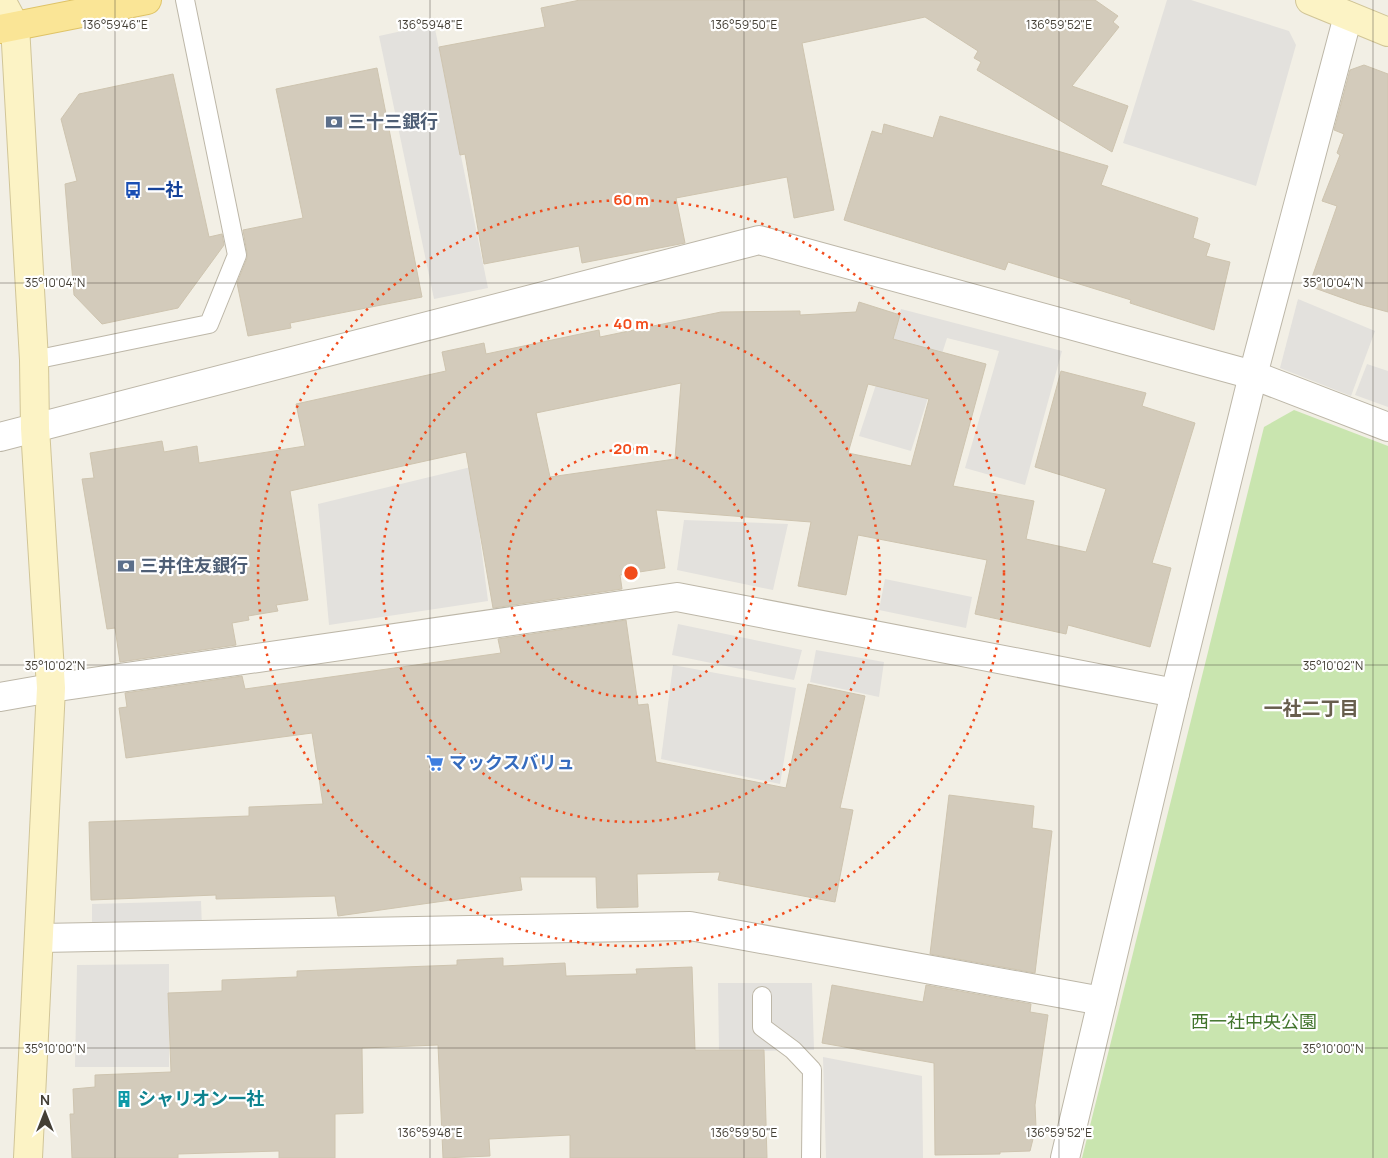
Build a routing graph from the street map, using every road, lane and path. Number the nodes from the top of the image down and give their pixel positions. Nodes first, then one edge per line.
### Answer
1 (1, 0) edge
2 (148, 0) edge
3 (185, 0) edge
4 (1310, 0) edge
5 (1348, 16) junction
6 (8, 28) edge
7 (1388, 32) edge
8 (34, 360) junction
9 (1253, 375) junction
10 (1388, 427) edge
11 (35, 428) junction
12 (0, 437) edge
13 (51, 688) junction
14 (1175, 693) junction
15 (0, 697) edge
16 (40, 938) junction
17 (762, 996) dead end
18 (1102, 1001) junction
19 (28, 1158) edge
20 (811, 1158) edge
21 (1065, 1158) edge

1 - 6 street
2 - 6 main road
3 - 8 lane
4 - 5 street
5 - 7 street
5 - 9 street
6 - 8 street
8 - 11 street
9 - 10 street
9 - 11 street
9 - 14 street
11 - 12 street
11 - 13 street
13 - 14 street
13 - 15 street
13 - 16 street
14 - 18 street
16 - 18 street
16 - 19 street
17 - 20 lane
18 - 21 street

